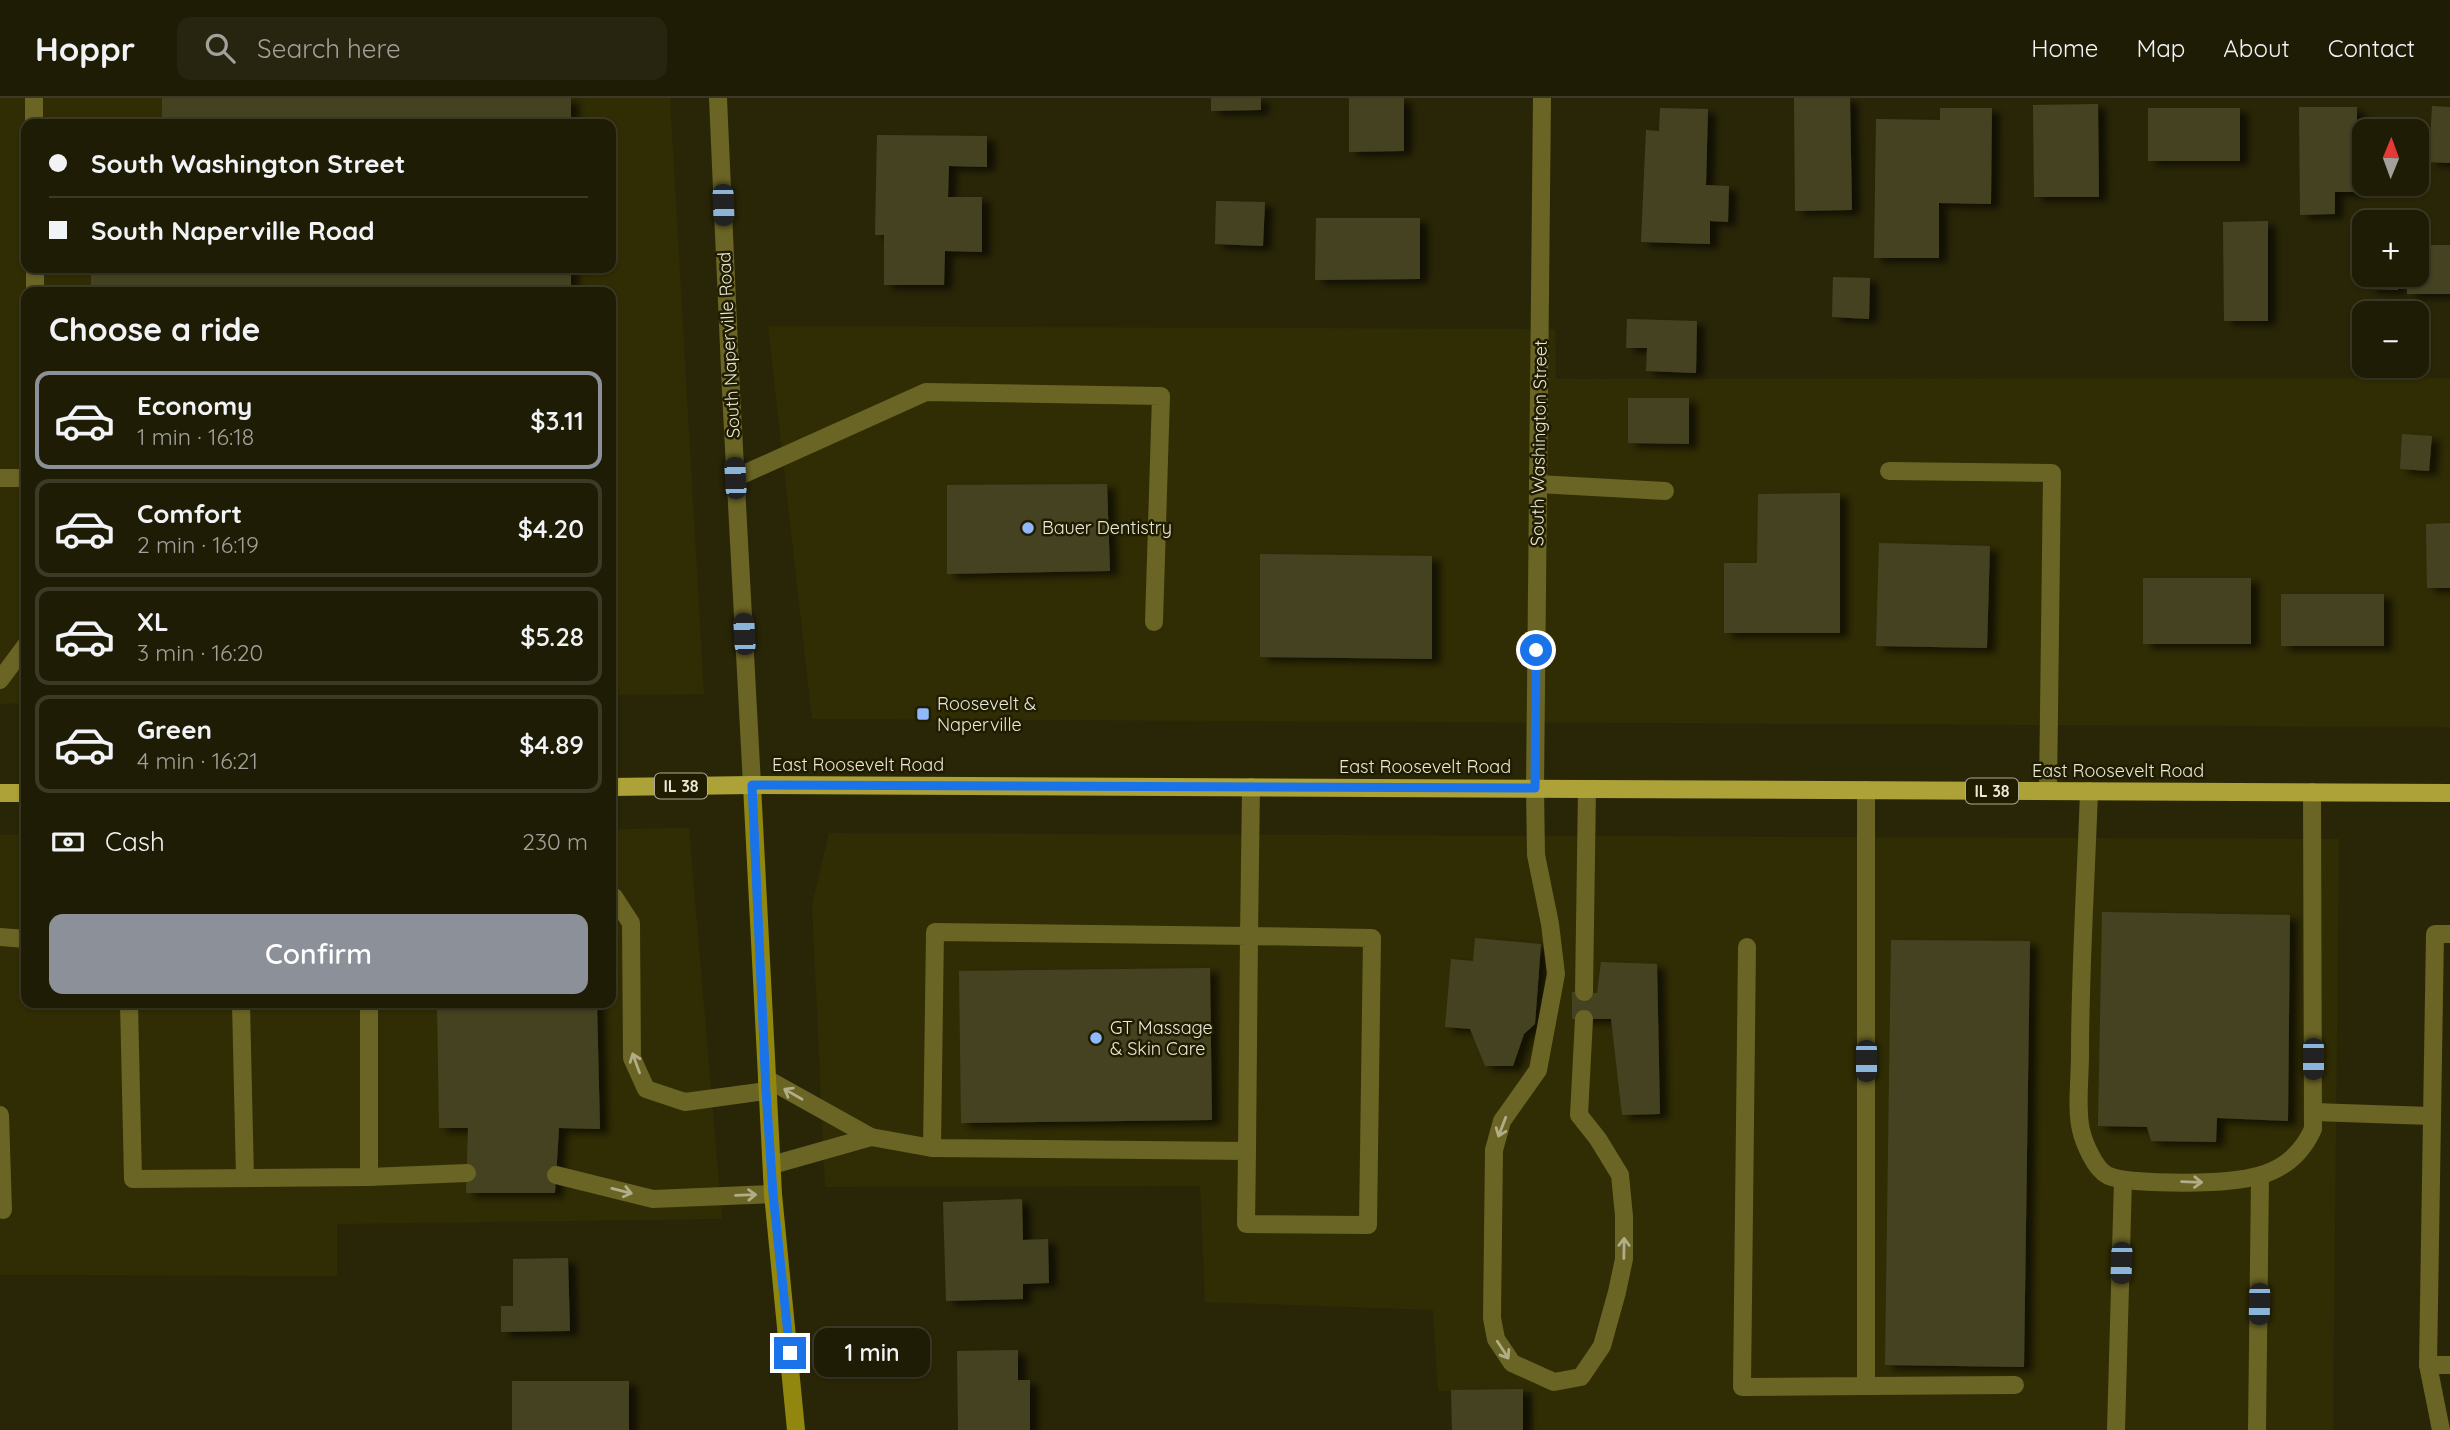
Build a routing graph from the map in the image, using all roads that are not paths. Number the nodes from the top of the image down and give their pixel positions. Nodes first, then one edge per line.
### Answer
1 (34, 98) edge
2 (718, 98) edge
3 (1542, 98) edge
4 (34, 119) edge
5 (1889, 471) dead end
6 (0, 478) edge
7 (21, 478) edge
8 (735, 478) junction
9 (1538, 484) junction
10 (1665, 491) dead end
11 (1154, 622) dead end
12 (21, 652) edge
13 (0, 680) edge
14 (752, 785) junction
15 (616, 787) edge
16 (1251, 787) junction
17 (1535, 788) junction
18 (1587, 789) junction
19 (1866, 790) junction
20 (2089, 791) junction
21 (2048, 792) junction
22 (2312, 792) junction
23 (0, 793) edge
24 (21, 793) edge
25 (2450, 793) edge
26 (616, 900) edge
27 (2450, 934) edge
28 (1249, 936) junction
29 (0, 937) edge
30 (21, 939) edge
31 (1747, 947) dead end
32 (1584, 992) dead end
33 (129, 1008) edge
34 (241, 1008) edge
35 (369, 1008) edge
36 (1584, 1019) dead end
37 (767, 1085) junction
38 (2313, 1112) junction
39 (0, 1115) edge
40 (2431, 1116) junction
41 (871, 1137) junction
42 (932, 1148) junction
43 (1247, 1151) junction
44 (772, 1165) junction
45 (467, 1173) dead end
46 (556, 1174) dead end
47 (369, 1177) junction
48 (2260, 1177) junction
49 (245, 1178) junction
50 (2123, 1180) junction
51 (773, 1194) junction
52 (3, 1210) dead end
53 (2428, 1365) junction
54 (2450, 1365) edge
55 (2015, 1385) dead end
56 (1866, 1387) junction
57 (796, 1430) edge
58 (2116, 1430) edge
59 (2258, 1430) edge
60 (2441, 1430) edge

1 - 4 street
2 - 8 street, South Naperville Road
3 - 9 street, South Washington Street
5 - 21 street
6 - 7 street
8 - 11 street
8 - 14 street, South Naperville Road
9 - 10 street
9 - 17 street, South Washington Street
12 - 13 street
14 - 15 main road, East Roosevelt Road / IL 38
14 - 16 main road, East Roosevelt Road / IL 38
14 - 37 main road, South Naperville Road
16 - 17 main road, East Roosevelt Road / IL 38
16 - 28 street
17 - 18 main road, East Roosevelt Road / IL 38
17 -> 36 street, South Washington Street
18 - 19 main road, East Roosevelt Road / IL 38
18 - 32 street
19 - 21 main road, East Roosevelt Road / IL 38
19 - 56 street
20 - 21 main road, East Roosevelt Road / IL 38
20 - 22 main road, East Roosevelt Road / IL 38
20 - 50 street
22 - 25 main road, East Roosevelt Road / IL 38
22 - 38 street
23 - 24 main road
37 -> 26 street
27 - 40 street
28 - 42 street
28 - 43 street
28 - 43 street
29 - 30 street
31 - 56 street
33 - 49 street
34 - 49 street
35 - 47 street
41 -> 37 street
37 - 44 main road, South Naperville Road
38 - 40 street
38 - 48 street
39 - 52 street
40 - 53 street
41 - 42 street
41 - 44 street
42 - 43 street
44 - 51 main road, South Naperville Road
45 - 47 street
46 -> 51 street
47 - 49 street
50 -> 48 street
48 - 59 street
50 - 58 street
51 - 57 main road, South Naperville Road
53 - 54 street
53 - 60 street
55 - 56 street

